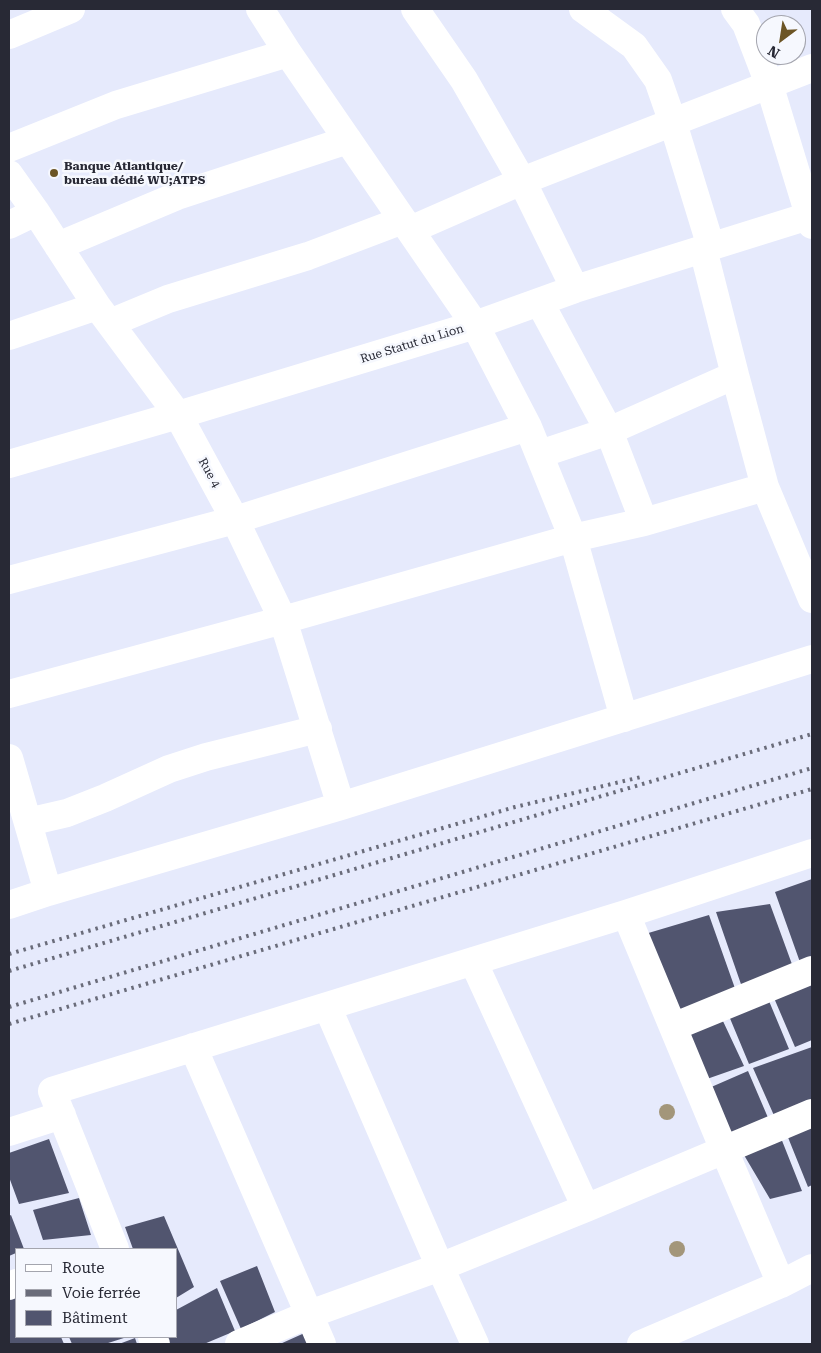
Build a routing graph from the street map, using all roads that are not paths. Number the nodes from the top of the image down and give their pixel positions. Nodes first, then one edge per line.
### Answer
1 (71, 9) edge
2 (260, 9) edge
3 (415, 9) edge
4 (583, 9) edge
5 (735, 9) edge
6 (9, 35) edge
7 (288, 53) junction
8 (812, 68) edge
9 (770, 84) junction
10 (673, 123) junction
11 (348, 140) junction
12 (9, 148) edge
13 (9, 174) edge
14 (522, 181) junction
15 (36, 212) junction
16 (811, 219) edge
17 (406, 225) junction
18 (9, 226) edge
19 (58, 246) junction
20 (707, 248) junction
21 (575, 289) junction
22 (540, 303) junction
23 (104, 314) junction
24 (475, 325) junction
25 (9, 336) edge
26 (735, 375) junction
27 (178, 415) junction
28 (528, 427) junction
29 (609, 431) junction
30 (540, 454) junction
31 (9, 464) edge
32 (765, 487) junction
33 (235, 520) junction
34 (644, 522) junction
35 (573, 538) junction
36 (9, 580) edge
37 (811, 594) edge
38 (283, 620) junction
39 (812, 659) edge
40 (9, 694) edge
41 (624, 718) junction
42 (318, 729) junction
43 (9, 758) edge
44 (14, 794) edge
45 (341, 806) junction
46 (28, 822) junction
47 (812, 853) edge
48 (48, 892) junction
49 (9, 905) edge
50 (626, 914) junction
51 (473, 960) junction
52 (812, 970) edge
53 (327, 1006) junction
54 (673, 1027) junction
55 (193, 1047) junction
56 (812, 1113) edge
57 (62, 1115) junction
58 (9, 1132) edge
59 (724, 1150) junction
60 (586, 1208) junction
61 (109, 1247) edge
62 (440, 1267) junction
63 (812, 1268) edge
64 (782, 1284) junction
65 (310, 1314) junction
66 (657, 1341) edge
67 (239, 1344) edge
68 (322, 1344) edge
69 (475, 1344) edge

1 - 6 street
2 - 7 street
3 - 14 street
4 - 10 street
5 - 9 street
7 - 11 street
7 - 12 street
8 - 9 street
9 - 10 street
9 - 16 street
10 - 14 street
10 - 20 street
11 - 17 street
11 - 19 street
13 - 15 street, Rue 4
14 - 17 street
14 - 21 street
15 - 18 street
15 - 19 street, Rue 4
16 - 20 street, Rue Statut du Lion
17 - 23 street
17 - 24 street
19 - 23 street, Rue 4
20 - 21 street, Rue Statut du Lion
20 - 26 street
21 - 22 street, Rue Statut du Lion
22 - 24 street, Rue Statut du Lion
22 - 29 street
23 - 25 street
23 - 27 street, Rue 4
24 - 27 street, Rue Statut du Lion
24 - 28 street
26 - 29 street
26 - 32 street
27 - 31 street, Rue Statut du Lion
27 - 33 street, Rue 4
28 - 30 street
28 - 33 street
29 - 30 street
29 - 34 street
30 - 35 street
32 - 34 street
32 - 37 street
33 - 36 street
33 - 38 street, Rue 4
34 - 35 street
35 - 38 street
35 - 41 street
38 - 40 street
38 - 42 street, Rue 4
39 - 41 street
41 - 45 street
42 - 45 street, Rue 4
42 - 46 street
43 - 44 street
44 - 46 street
45 - 48 street
46 - 48 street
47 - 50 street
48 - 49 street
50 - 51 street
50 - 54 street
51 - 53 street
51 - 60 street
52 - 54 street
53 - 55 street
53 - 62 street
54 - 59 street
55 - 57 street
55 - 65 street
56 - 59 street
57 - 58 street
57 - 61 street
59 - 60 street
59 - 64 street
60 - 62 street
62 - 65 street
62 - 69 street
63 - 64 street
64 - 66 street
65 - 67 street
65 - 68 street

